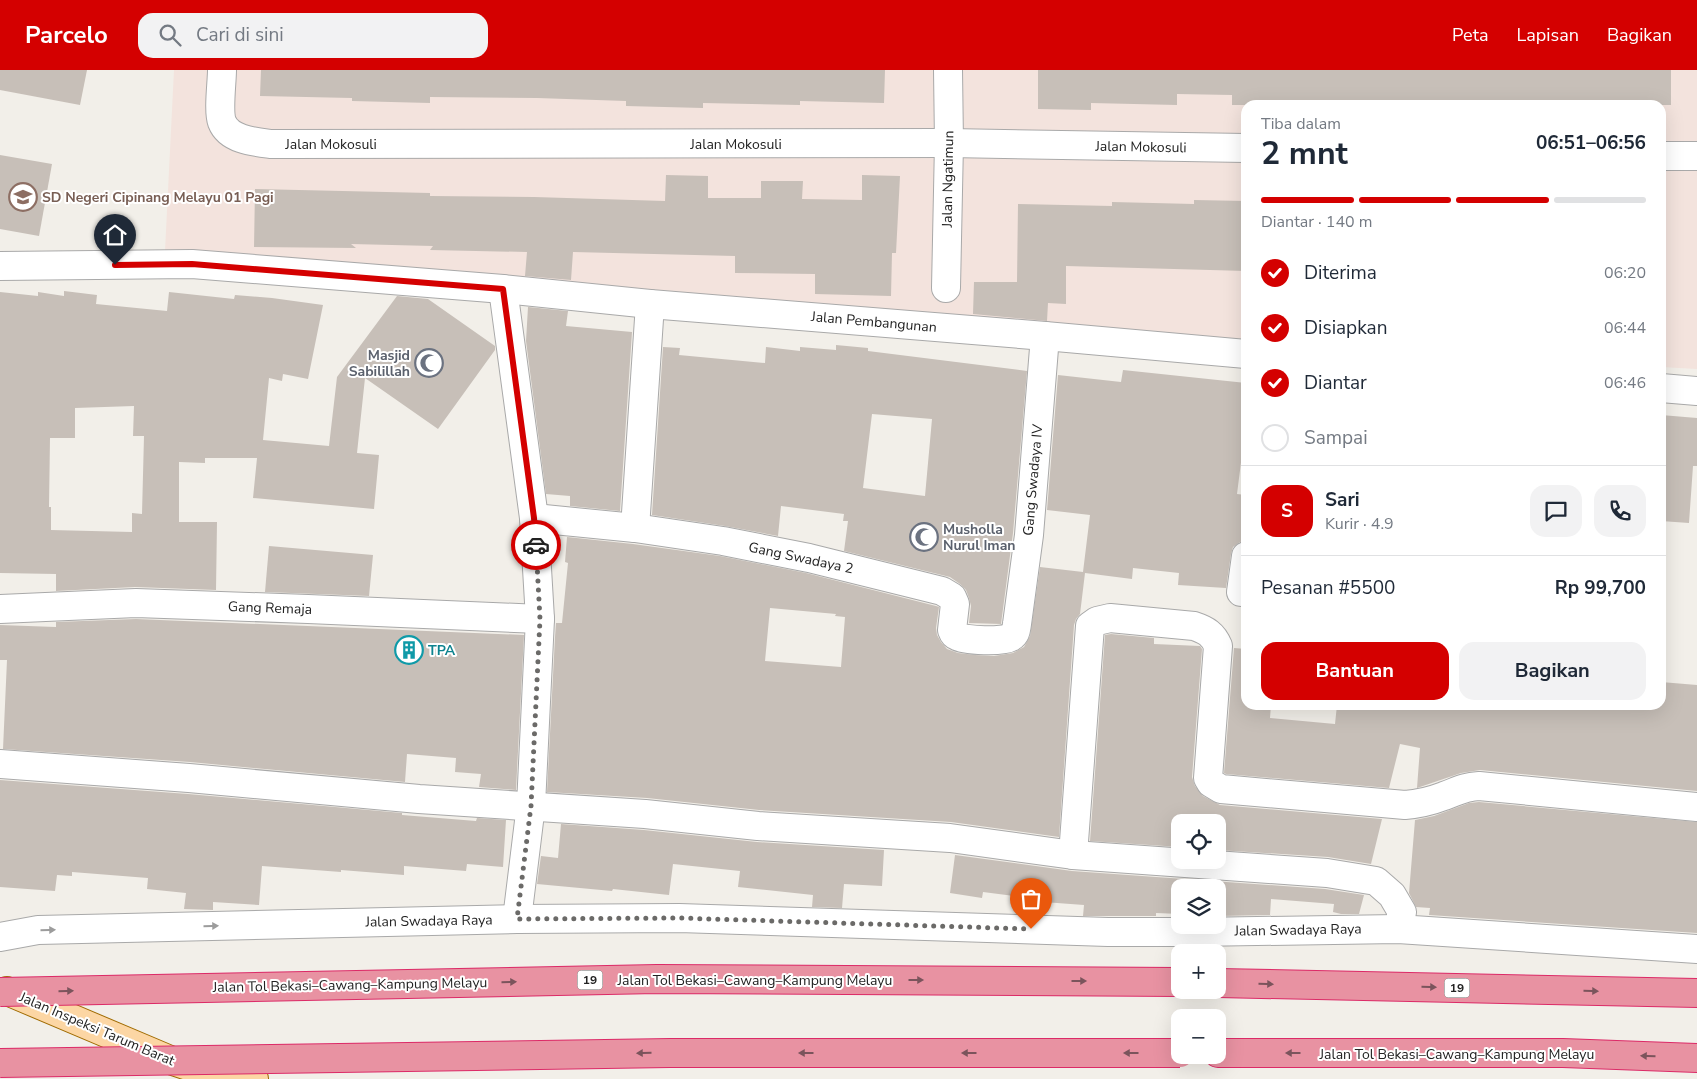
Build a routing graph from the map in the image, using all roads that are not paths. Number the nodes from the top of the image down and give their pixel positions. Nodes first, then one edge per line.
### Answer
1 (222, 70) edge
2 (948, 70) edge
3 (949, 143) junction
4 (1241, 148) edge
5 (1666, 156) edge
6 (1697, 156) edge
7 (0, 266) edge
8 (946, 288) dead end
9 (503, 289) junction
10 (650, 304) junction
11 (1045, 336) junction
12 (1241, 354) edge
13 (1666, 388) edge
14 (1697, 391) edge
15 (534, 518) junction
16 (636, 528) junction
17 (0, 610) edge
18 (540, 619) junction
19 (1017, 624) joint
20 (0, 764) edge
21 (531, 806) junction
22 (1697, 807) edge
23 (1073, 855) junction
24 (517, 919) junction
25 (1398, 929) junction
26 (0, 937) edge
27 (1697, 949) edge
28 (1171, 982) edge
29 (1226, 983) edge
30 (0, 987) edge
31 (0, 992) edge
32 (1697, 993) edge
33 (1171, 1053) edge
34 (1226, 1053) edge
35 (1697, 1058) edge
36 (0, 1063) edge
37 (254, 1079) edge

1 - 3 street, Jalan Mokosuli
2 - 3 street, Jalan Ngatimun
3 - 4 street, Jalan Mokosuli
3 - 8 street, Jalan Ngatimun
5 - 6 street
7 - 9 street, Jalan Pembangunan
9 - 10 street, Jalan Pembangunan
9 - 15 street
10 - 11 street, Jalan Pembangunan
10 - 16 street
11 - 12 street, Jalan Pembangunan
11 - 19 street, Gang Swadaya IV
13 - 14 street
15 - 16 street, Gang Swadaya 2
15 - 18 street
16 - 19 street, Gang Swadaya 2
17 - 18 street, Gang Remaja
18 - 21 street
20 - 21 street
21 - 23 street
21 - 24 street
22 - 23 street
23 - 25 street
24 - 25 street, Jalan Swadaya Raya
26 -> 24 street, Jalan Swadaya Raya
25 - 27 street, Jalan Swadaya Raya
31 -> 28 highway, Jalan Tol Bekasi–Cawang–Kampung Melayu / 19, bridge
29 -> 32 highway, 19
30 - 37 main road, Jalan Inspeksi Tarum Barat
33 -> 36 highway, bridge
35 -> 34 highway, Jalan Tol Bekasi–Cawang–Kampung Melayu

